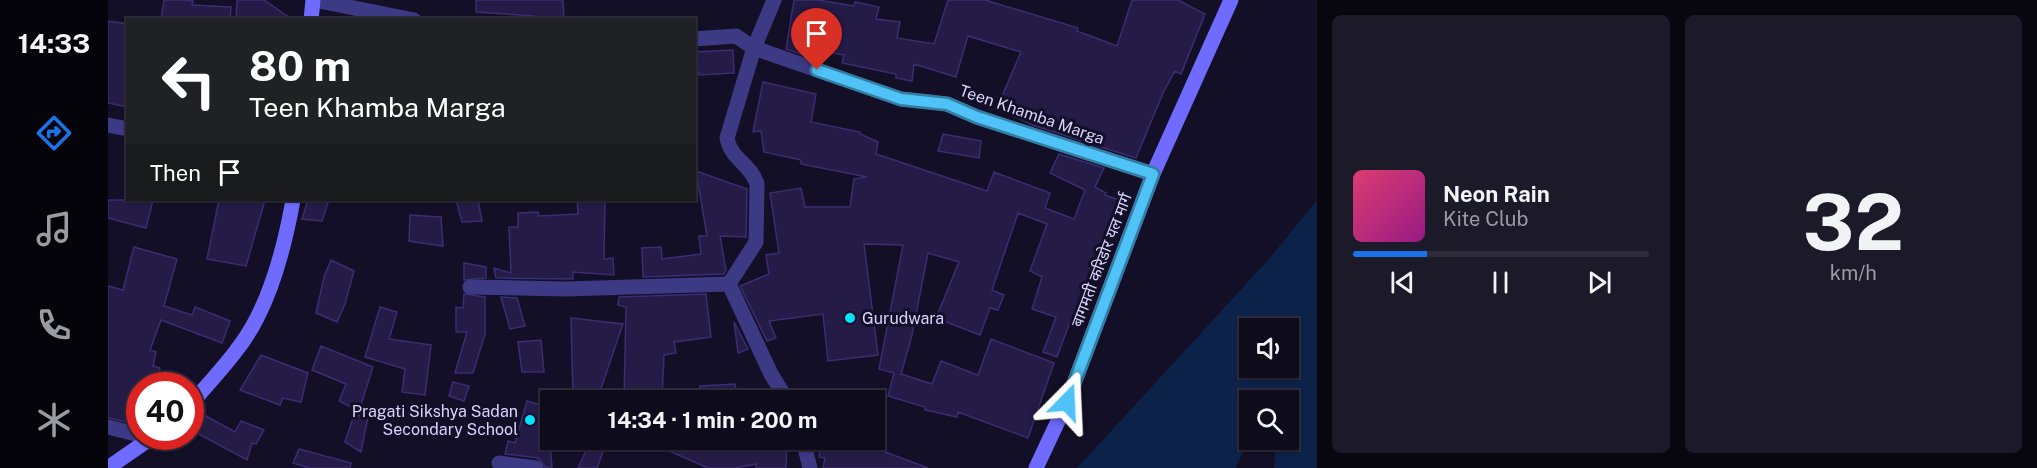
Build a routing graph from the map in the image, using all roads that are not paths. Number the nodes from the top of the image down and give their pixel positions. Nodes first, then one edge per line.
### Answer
1 (313, 0) edge
2 (774, 0) edge
3 (1230, 0) edge
4 (311, 18) edge
5 (404, 18) edge
6 (696, 39) edge
7 (754, 48) junction
8 (108, 125) edge
9 (126, 129) edge
10 (1153, 174) junction
11 (293, 201) edge
12 (729, 284) junction
13 (470, 287) dead end
14 (204, 388) edge
15 (781, 390) edge
16 (108, 427) edge
17 (126, 432) edge
18 (129, 450) edge
19 (806, 450) edge
20 (499, 463) dead end
21 (108, 468) edge
22 (536, 468) edge
23 (810, 468) edge
24 (1036, 468) edge

1 - 4 street
1 - 5 street
2 - 7 street
3 - 10 street, बागमती करिडोर यल मार्ग
6 - 7 street, Teen Khamba Marga
7 - 10 street, Teen Khamba Marga
7 - 12 street
8 - 9 street
10 - 24 street, बागमती करिडोर यल मार्ग
11 - 14 street
12 - 13 street
12 - 15 street
16 - 17 street
18 - 21 street
19 - 23 street
20 - 22 street

